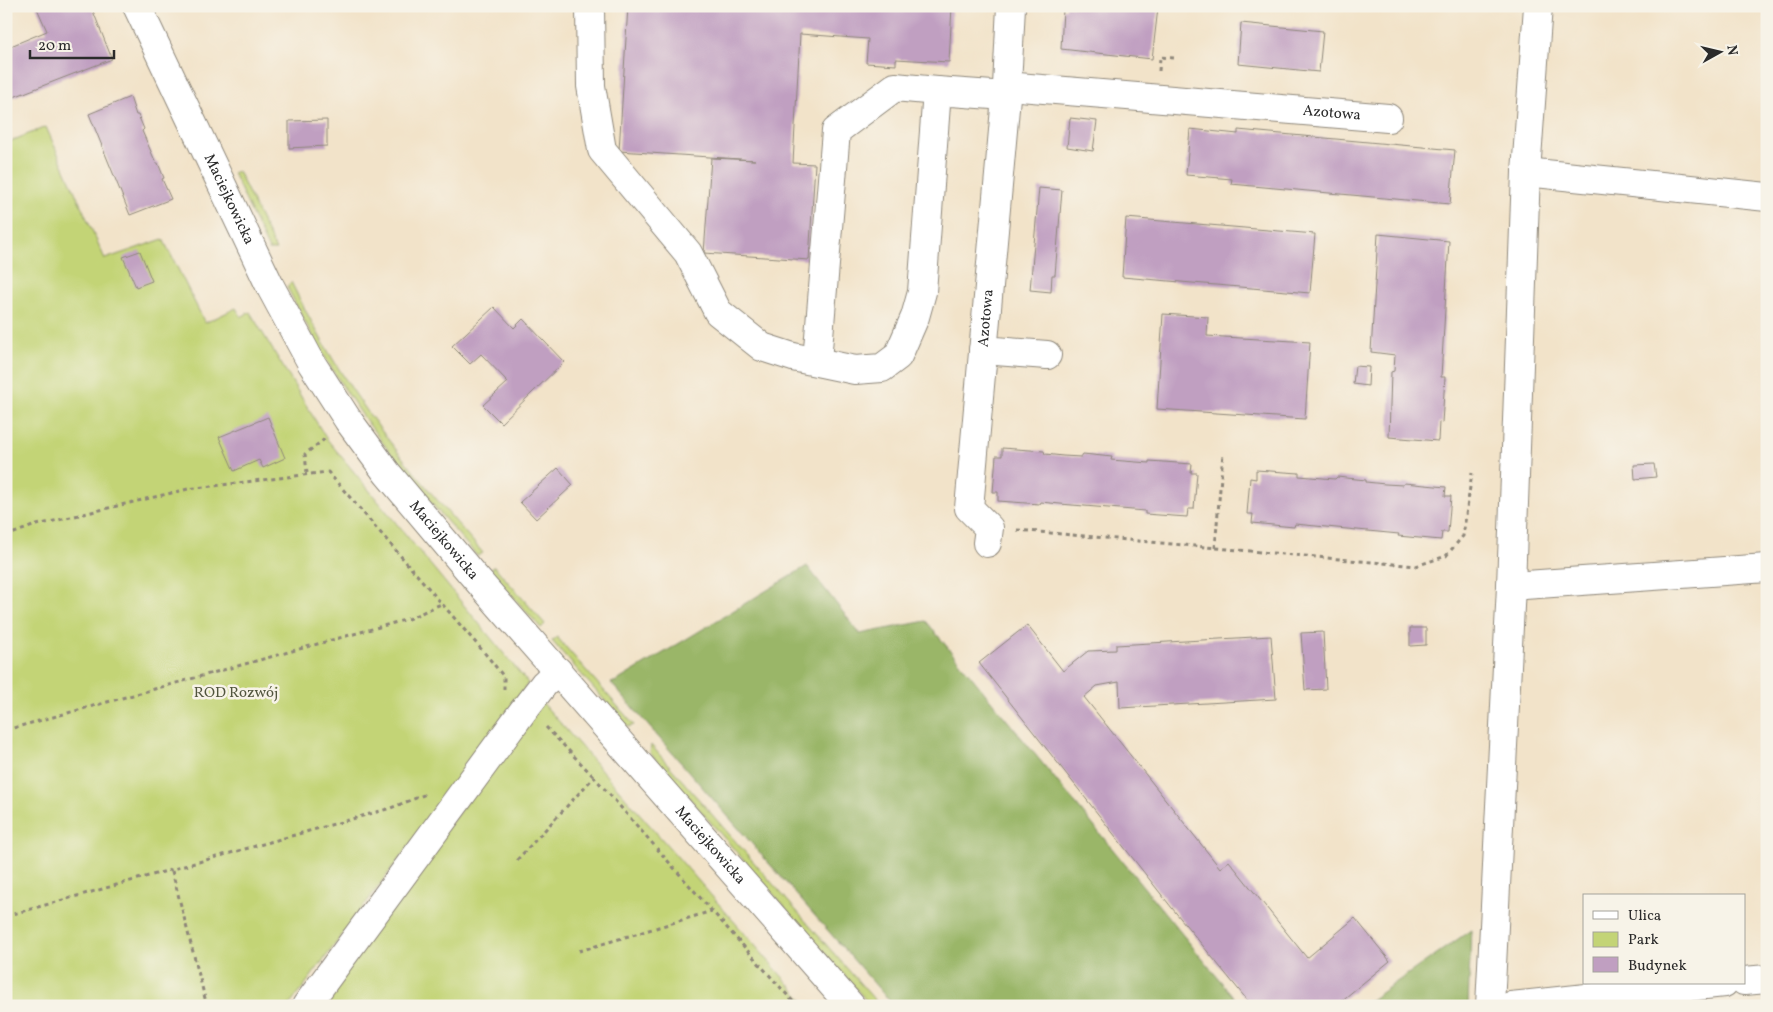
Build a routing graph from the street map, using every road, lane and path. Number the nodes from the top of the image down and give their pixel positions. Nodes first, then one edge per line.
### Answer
1 (136, 6) edge
2 (590, 6) edge
3 (1011, 6) edge
4 (1538, 6) edge
5 (937, 91) junction
6 (1006, 91) junction
7 (1388, 118) dead end
8 (1526, 172) junction
9 (1767, 197) edge
10 (983, 350) junction
11 (1047, 355) dead end
12 (817, 361) junction
13 (330, 435) dead end
14 (1223, 453) dead end
15 (307, 473) junction
16 (1472, 473) dead end
17 (6, 536) edge
18 (988, 536) joint
19 (1215, 548) junction
20 (1767, 568) edge
21 (1511, 586) junction
22 (441, 604) junction
23 (558, 671) junction
24 (524, 709) junction
25 (6, 730) edge
26 (594, 776) junction
27 (433, 791) dead end
28 (517, 860) dead end
29 (172, 871) junction
30 (712, 911) junction
31 (6, 916) edge
32 (580, 951) dead end
33 (1767, 979) edge
34 (1746, 981) edge
35 (1715, 984) edge
36 (207, 1006) edge
37 (306, 1006) edge
38 (798, 1006) edge
39 (851, 1006) edge
40 (1490, 1006) edge
41 (1511, 1006) edge

1 - 23 street, Maciejkowicka
2 - 12 street
3 - 6 street, Azotowa
4 - 8 street
5 - 6 street
5 - 12 street
5 - 12 street
6 - 7 street, Azotowa
6 - 10 street, Azotowa
8 - 9 street
8 - 21 street
10 - 11 street
10 - 18 street, Azotowa
13 - 15 path
14 - 19 path
15 - 17 path
15 - 22 path
16 - 19 path
18 - 19 path
20 - 21 street
21 - 40 street
22 - 24 path
22 - 25 path
23 - 24 street
23 - 39 street, Maciejkowicka
24 - 26 path
24 - 37 street
26 - 28 path
26 - 30 path
27 - 29 path
29 - 31 path
29 - 36 path
30 - 32 path
30 - 38 path
33 - 34 street
35 - 41 street

